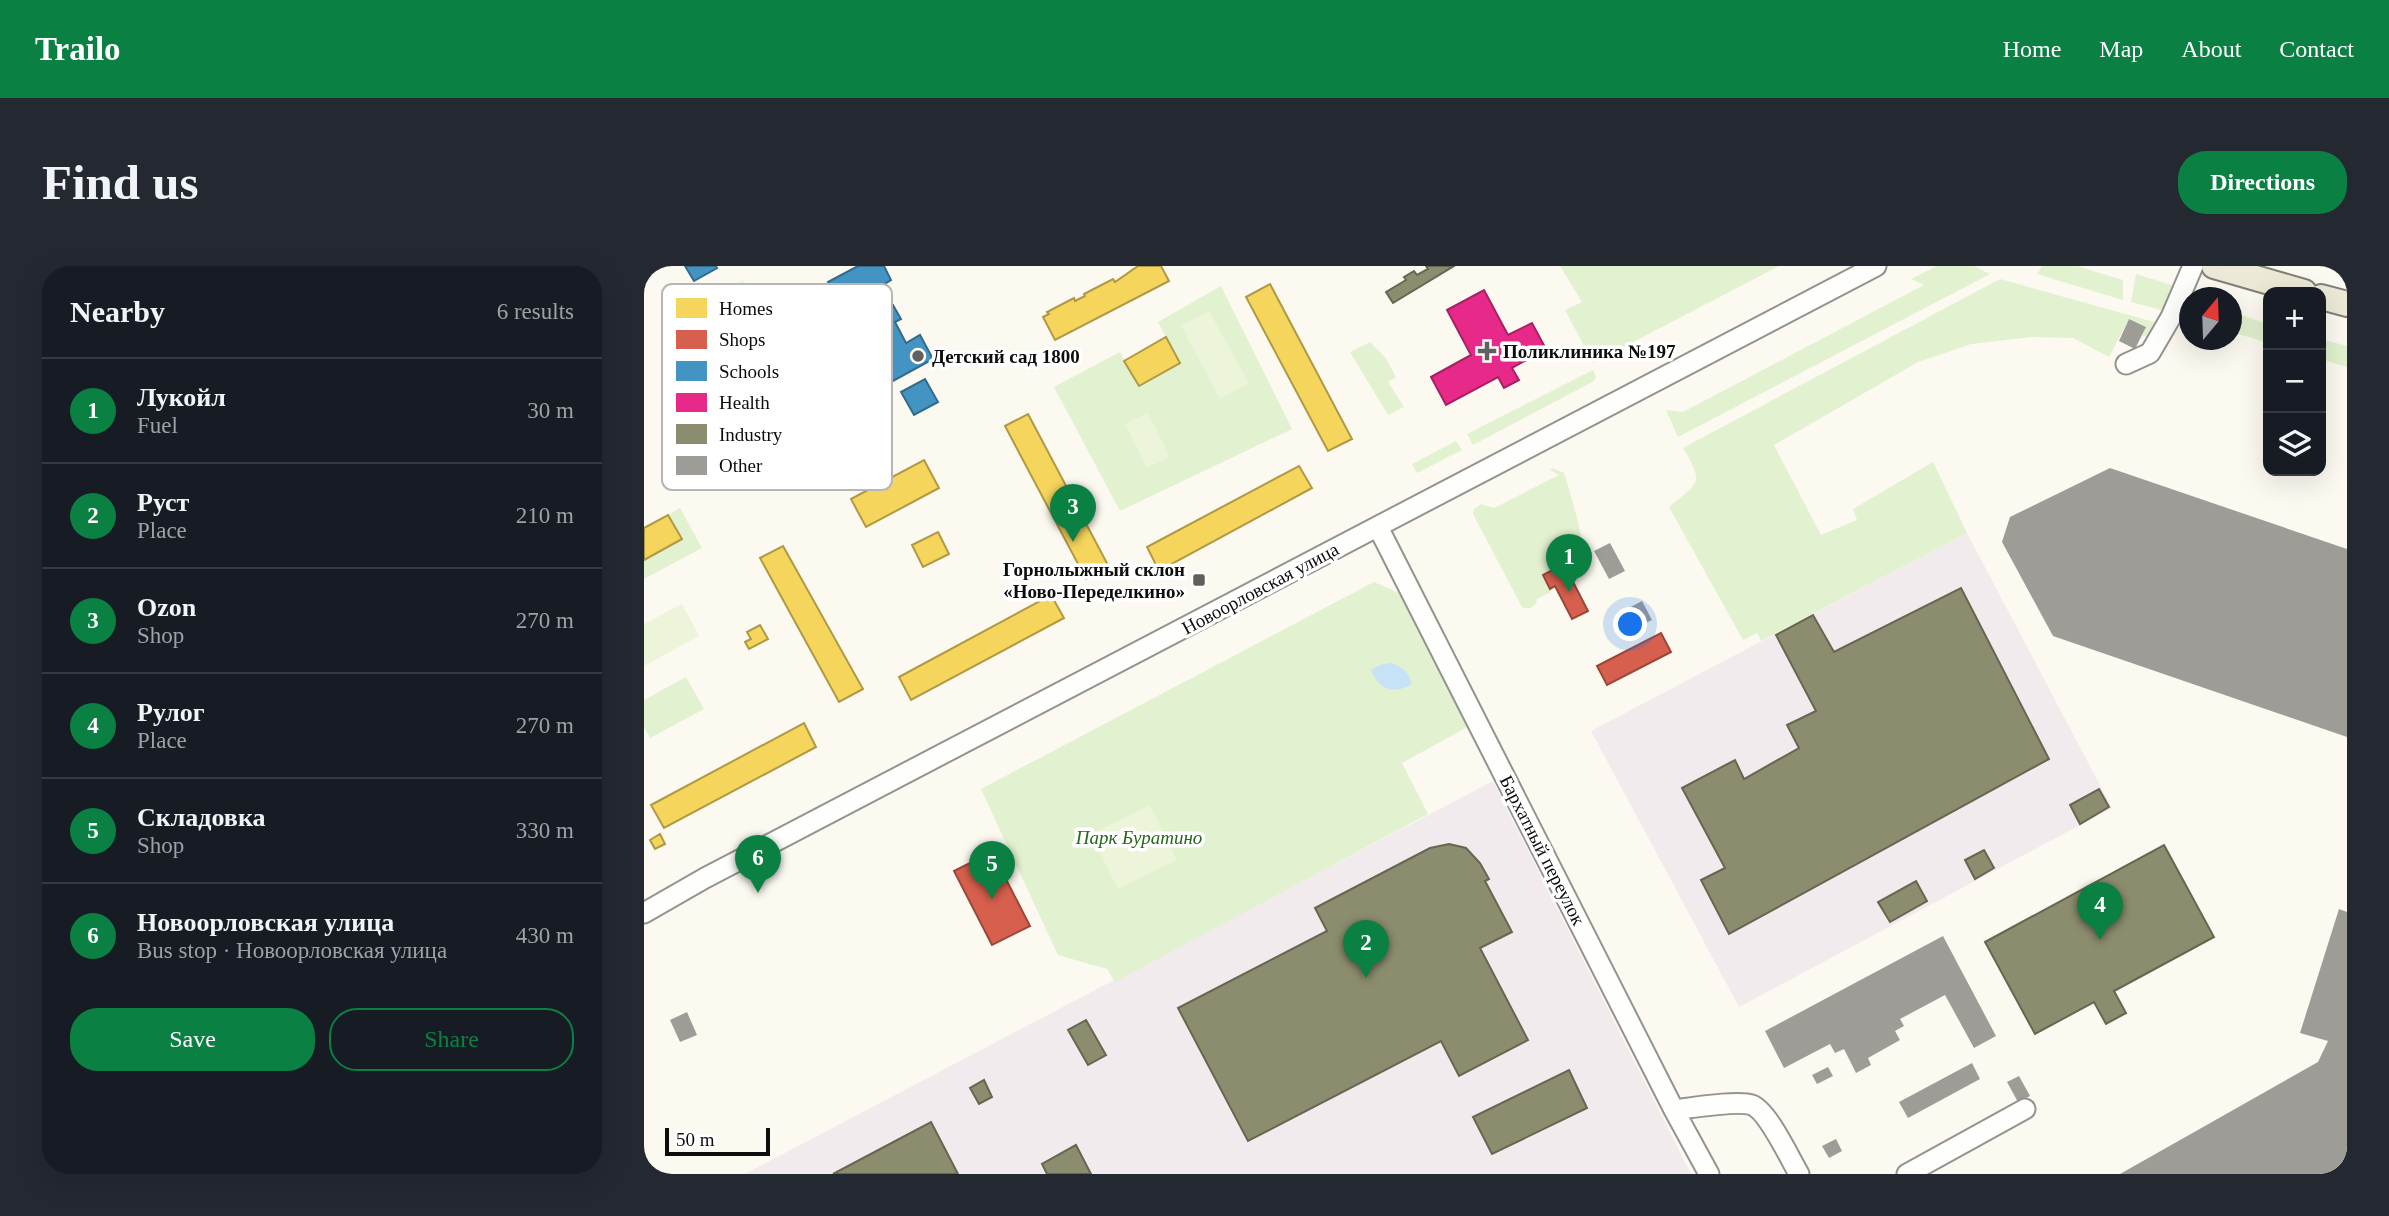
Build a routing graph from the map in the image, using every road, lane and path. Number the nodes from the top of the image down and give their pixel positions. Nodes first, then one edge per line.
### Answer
1 (1876, 266) edge
2 (2193, 266) edge
3 (2214, 266) edge
4 (2287, 287) edge
5 (2326, 298) edge
6 (2347, 304) edge
7 (2126, 364) dead end
8 (1378, 527) junction
9 (644, 913) edge
10 (2025, 1109) dead end
11 (1674, 1110) junction
12 (1709, 1174) edge
13 (1799, 1174) edge
14 (1907, 1174) edge

1 - 8 street, Новоорловская улица
2 - 7 street
3 - 4 main road
5 - 6 main road
8 - 9 street, Новоорловская улица
8 - 11 street, Бархатный переулок
10 - 14 street
11 - 12 street, Бархатный переулок
11 - 13 street

